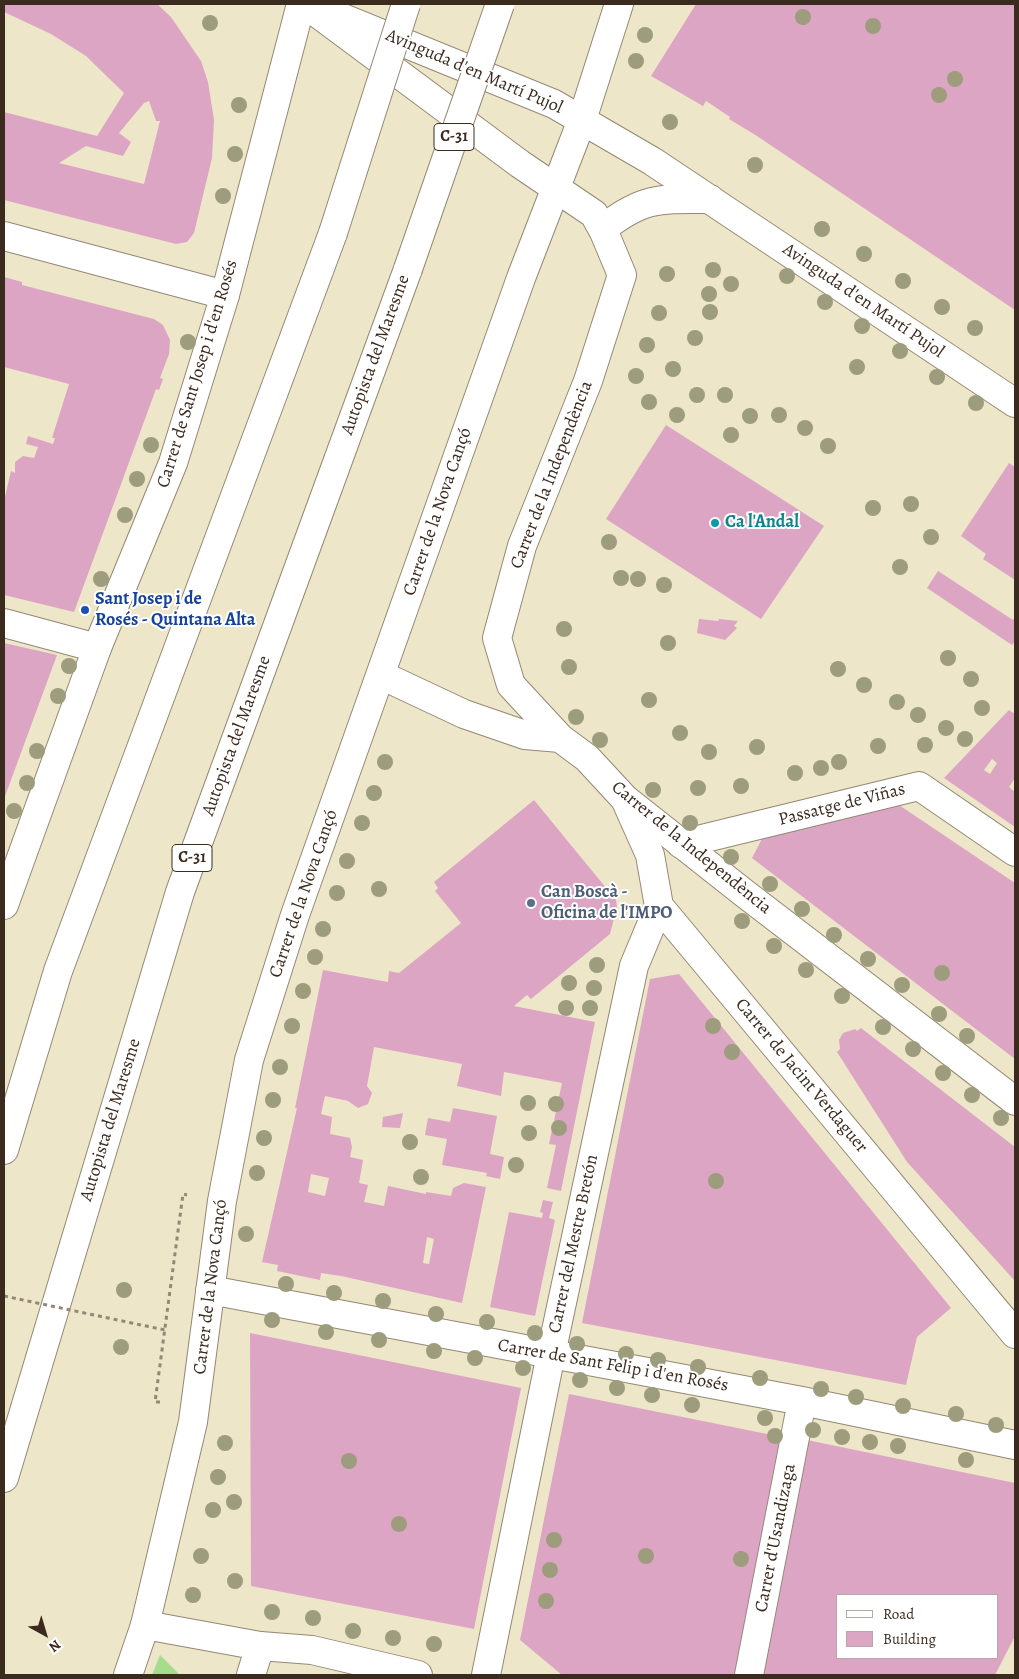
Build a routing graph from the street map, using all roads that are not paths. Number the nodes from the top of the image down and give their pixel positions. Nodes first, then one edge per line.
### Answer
1 (301, 4) edge
2 (306, 4) edge
3 (406, 4) edge
4 (500, 4) edge
5 (619, 4) edge
6 (582, 120) junction
7 (556, 187) junction
8 (710, 199) junction
9 (604, 232) junction
10 (4, 236) edge
11 (225, 295) junction
12 (1015, 403) edge
13 (4, 623) edge
14 (97, 648) junction
15 (381, 675) junction
16 (560, 738) junction
17 (625, 799) junction
18 (682, 844) junction
19 (1015, 852) edge
20 (4, 904) edge
21 (659, 906) junction
22 (58, 971) junction
23 (4, 1084) edge
24 (1015, 1101) edge
25 (4, 1150) edge
26 (210, 1290) junction
27 (1015, 1334) edge
28 (551, 1354) junction
29 (802, 1401) junction
30 (1015, 1445) edge
31 (6, 1467) edge
32 (4, 1501) edge
33 (145, 1625) junction
34 (260, 1646) junction
35 (128, 1675) edge
36 (252, 1675) edge
37 (418, 1675) edge
38 (486, 1675) edge
39 (749, 1675) edge

1 - 11 main road, Carrer de Sant Josep i d'en Rosés
2 - 6 main road, Avinguda d'en Martí Pujol
2 - 7 main road, Carrer de la Independència
3 - 22 main road, bridge
4 - 31 main road, Autopista del Maresme / C-31, bridge
5 - 6 main road, Carrer de la Nova Cançó
6 - 7 main road, Carrer de la Nova Cançó
6 - 8 main road, Avinguda d'en Martí Pujol
7 - 9 main road, Carrer de la Independència
7 - 15 main road, Carrer de la Nova Cançó
8 - 9 main road
8 - 12 main road, Avinguda d'en Martí Pujol
9 - 16 main road, Carrer de la Independència
10 - 11 main road
11 - 14 main road, Carrer de Sant Josep i d'en Rosés
13 - 14 main road
14 - 20 main road, Carrer de Sant Josep i d'en Rosés
15 - 16 main road
15 - 26 main road, Carrer de la Nova Cançó
16 - 17 main road, Carrer de la Independència
17 - 18 main road, Carrer de la Independència
17 - 21 main road, Carrer de Jacint Verdaguer
18 - 19 main road, Passatge de Viñas
18 - 24 main road, Carrer de la Independència
21 - 27 main road, Carrer de Jacint Verdaguer
21 - 28 main road, Carrer del Mestre Bretón
22 - 23 main road
22 - 25 main road
26 - 28 main road, Carrer de Sant Felip i d'en Rosés
26 - 33 main road, Carrer de la Nova Cançó
28 - 29 main road, Carrer de Sant Felip i d'en Rosés
28 - 38 main road, Carrer del Mestre Bretón
29 - 30 main road, Carrer de Sant Felip i d'en Rosés
29 - 39 main road, Carrer d'Usandizaga
31 - 32 main road, Autopista del Maresme
33 - 34 main road
33 - 35 main road, Carrer de la Nova Cançó
34 - 36 main road
34 - 37 main road

